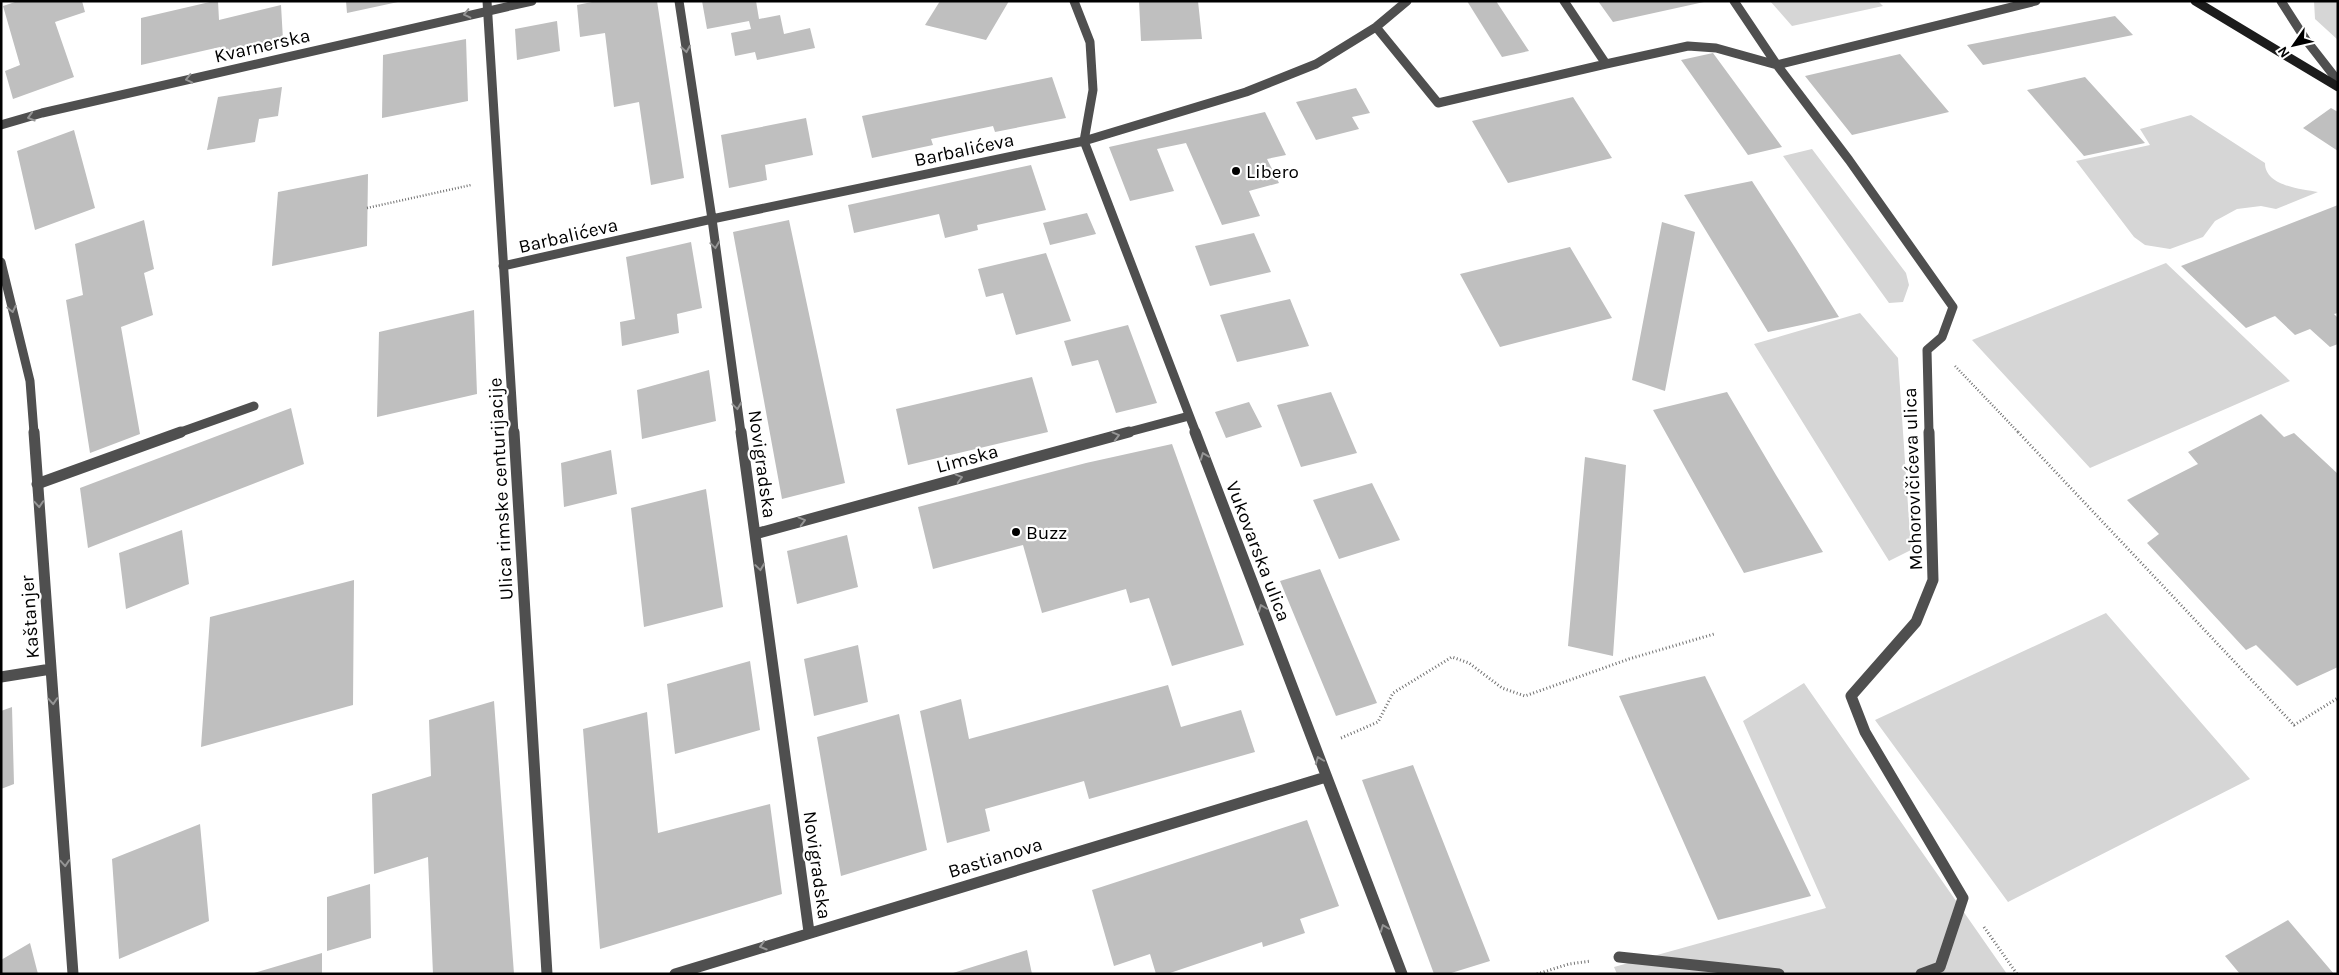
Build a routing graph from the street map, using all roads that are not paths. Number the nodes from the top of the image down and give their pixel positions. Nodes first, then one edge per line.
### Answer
1 (532, 1) edge
2 (679, 1) edge
3 (1074, 1) edge
4 (1407, 1) edge
5 (1564, 1) edge
6 (1734, 1) edge
7 (2036, 1) edge
8 (2195, 1) edge
9 (2281, 1) edge
10 (487, 5) edge
11 (1376, 27) junction
12 (1606, 64) junction
13 (1777, 64) junction
14 (2338, 81) edge
15 (2338, 87) edge
16 (1, 125) edge
17 (1084, 141) junction
18 (712, 219) junction
19 (1, 262) edge
20 (504, 266) junction
21 (254, 406) dead end
22 (1189, 416) junction
23 (37, 484) junction
24 (755, 534) junction
25 (51, 669) junction
26 (1, 677) edge
27 (1326, 777) junction
28 (809, 932) junction
29 (1619, 957) road end
30 (73, 974) edge
31 (546, 974) edge
32 (675, 974) edge
33 (1402, 974) edge
34 (1779, 974) edge
35 (1921, 974) edge

1 - 10 street, Kvarnerska
2 -> 18 street, Novigradska
3 - 17 street
4 - 11 street, Barbalićeva
5 - 12 street
6 - 13 street, Mohorovičićeva ulica
7 - 13 street
8 - 15 main road
9 - 14 street
10 -> 16 street, Kvarnerska
10 - 20 street, Ulica rimske centurijacije
11 - 12 street
11 - 17 street, Barbalićeva
12 - 13 street
13 - 35 street, Mohorovičićeva ulica
17 - 18 street, Barbalićeva
17 - 22 street, Vukovarska ulica
18 - 20 street, Barbalićeva
18 -> 24 street, Novigradska
19 -> 23 street, Kaštanjer
20 - 31 street, Ulica rimske centurijacije
21 - 23 street
24 -> 22 street, Limska
27 -> 22 street, Vukovarska ulica
23 -> 25 street, Kaštanjer
24 -> 28 street, Novigradska
25 - 26 street
25 -> 30 street, Kaštanjer
27 - 28 street, Bastianova
33 -> 27 street, Vukovarska ulica
28 -> 32 street, Bastianova
29 - 34 street

